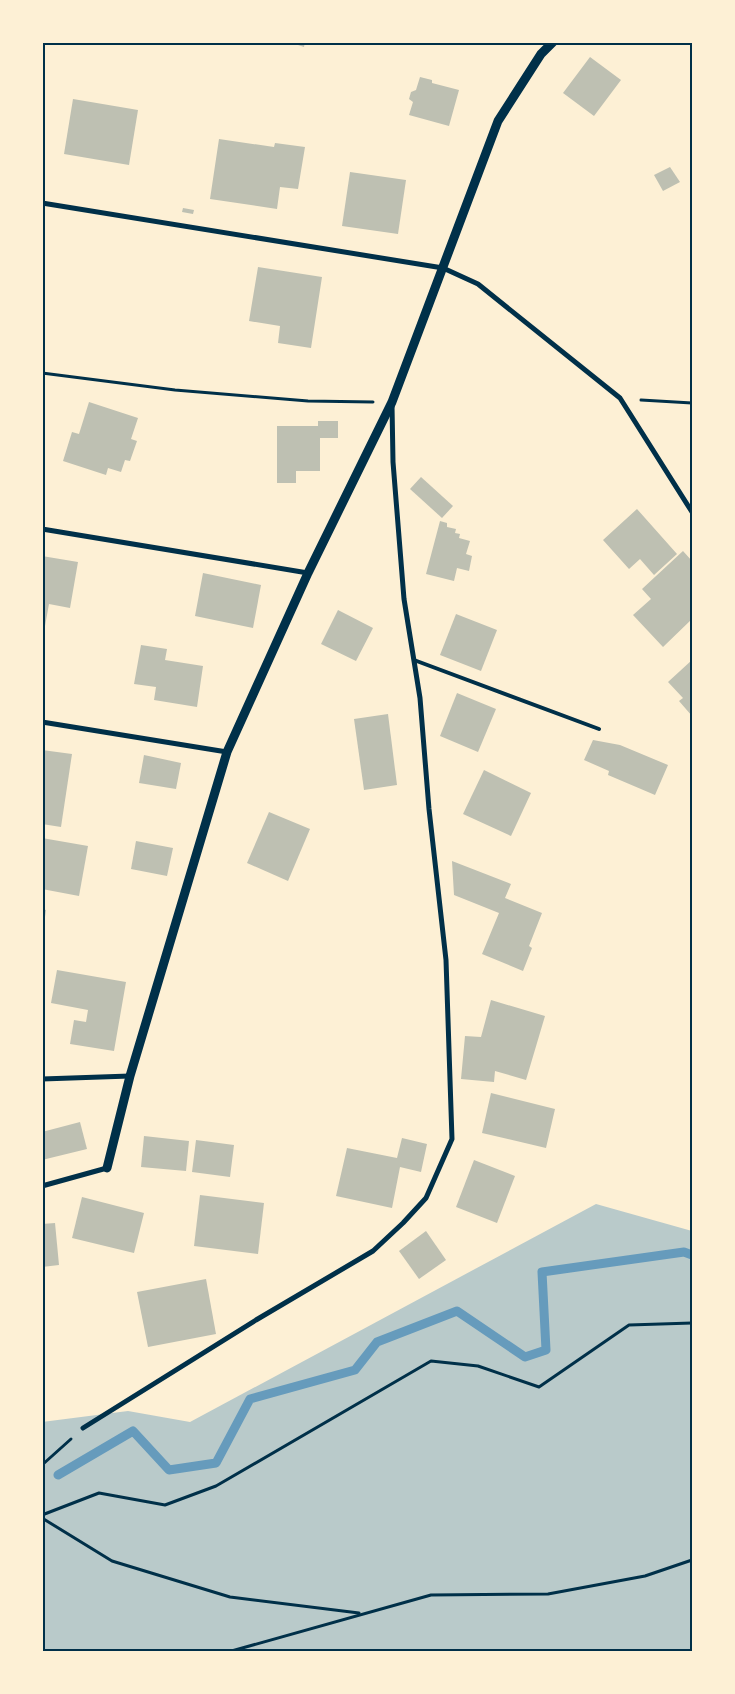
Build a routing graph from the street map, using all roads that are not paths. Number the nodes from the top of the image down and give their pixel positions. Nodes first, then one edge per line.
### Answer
1 (553, 42) edge
2 (42, 203) edge
3 (443, 268) junction
4 (392, 402) junction
5 (692, 512) edge
6 (42, 529) edge
7 (308, 573) junction
8 (414, 660) junction
9 (42, 722) edge
10 (599, 729) dead end
11 (227, 752) junction
12 (130, 1076) junction
13 (42, 1079) edge
14 (106, 1168) joint
15 (42, 1186) edge
16 (83, 1428) road end

1 - 3 street
2 - 3 street
3 - 4 street
3 - 5 street
4 - 7 street
4 - 8 street
6 - 7 street
7 - 11 street
8 - 10 lane
8 - 16 street
9 - 11 street
11 - 12 street
12 - 13 street
12 - 14 street
14 - 15 street

